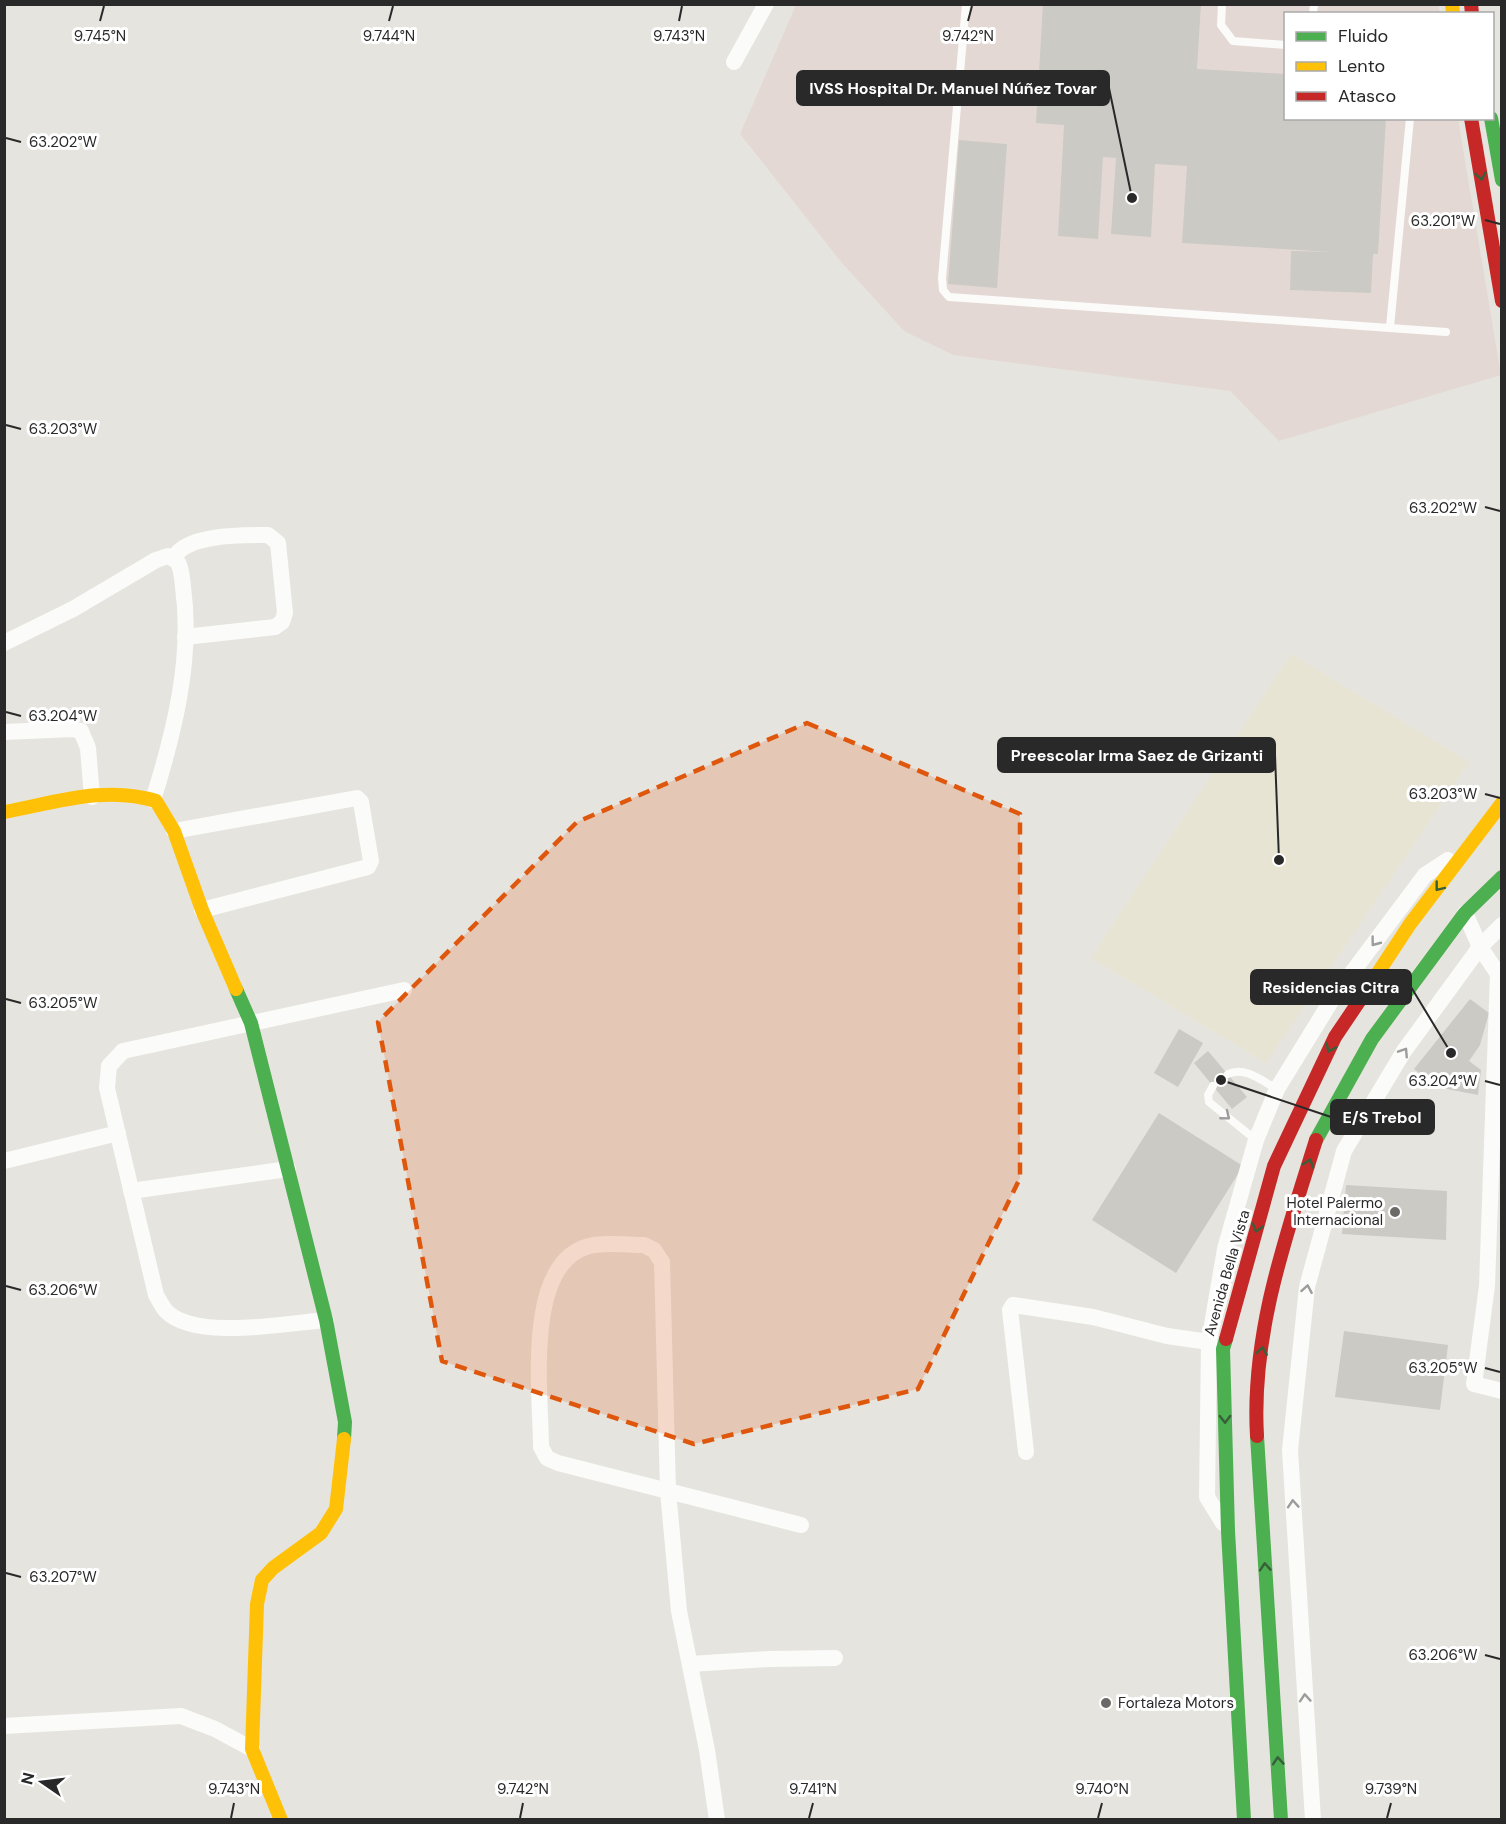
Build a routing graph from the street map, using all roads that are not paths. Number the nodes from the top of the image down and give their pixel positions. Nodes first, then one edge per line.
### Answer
1 (766, 4) edge
2 (966, 4) edge
3 (1222, 4) edge
4 (1284, 45) edge
5 (734, 62) dead end
6 (1410, 120) edge
7 (1471, 120) edge
8 (1491, 120) edge
9 (1502, 180) edge
10 (1502, 301) edge
11 (1390, 327) junction
12 (1446, 332) dead end
13 (174, 558) junction
14 (185, 637) junction
15 (4, 643) edge
16 (4, 732) edge
17 (92, 797) junction
18 (153, 800) junction
19 (1501, 803) edge
20 (4, 812) edge
21 (174, 831) junction
22 (1474, 842) junction
23 (1502, 877) edge
24 (202, 910) junction
25 (1465, 914) junction
26 (1502, 925) edge
27 (1480, 946) junction
28 (1500, 977) edge
29 (404, 990) dead end
30 (250, 1023) junction
31 (1228, 1074) dead end
32 (1214, 1086) dead end
33 (1277, 1089) junction
34 (118, 1133) junction
35 (1257, 1140) junction
36 (4, 1161) edge
37 (288, 1169) junction
38 (131, 1191) junction
39 (326, 1320) junction
40 (1209, 1342) junction
41 (1502, 1391) edge
42 (1026, 1452) dead end
43 (668, 1491) junction
44 (801, 1525) dead end
45 (1228, 1531) junction
46 (835, 1658) dead end
47 (690, 1664) junction
48 (4, 1726) edge
49 (252, 1749) junction
50 (281, 1820) edge
51 (717, 1820) edge
52 (1244, 1820) edge
53 (1281, 1820) edge
54 (1313, 1820) edge

1 - 5 street
2 - 11 lane
3 - 4 lane
6 - 11 lane
7 -> 10 main road
8 - 9 main road
11 - 12 lane
13 - 14 street
13 - 14 street
13 - 15 street
14 - 18 street
16 - 17 street
17 - 18 main road
17 - 20 main road
18 - 21 main road
19 - 22 main road, Avenida Bella Vista
21 - 24 main road
21 - 24 street
22 -> 33 street
22 -> 45 main road, Avenida Bella Vista
23 - 25 main road
24 - 30 main road
25 - 27 street
53 -> 25 main road
26 - 27 street
27 - 28 street
54 -> 27 street
28 - 41 street
29 - 30 street
30 - 34 street
30 - 37 main road
31 - 33 lane
32 -> 35 lane
33 - 35 street
34 - 36 street
34 - 38 street
35 - 40 street
37 - 38 street
37 - 39 main road
38 - 39 street
39 - 49 main road
40 - 42 street
40 - 45 street
43 - 43 street
43 - 44 street
43 - 47 street
45 - 52 main road, Avenida Bella Vista
46 - 47 street
47 - 51 street
48 - 49 street
49 - 50 main road

